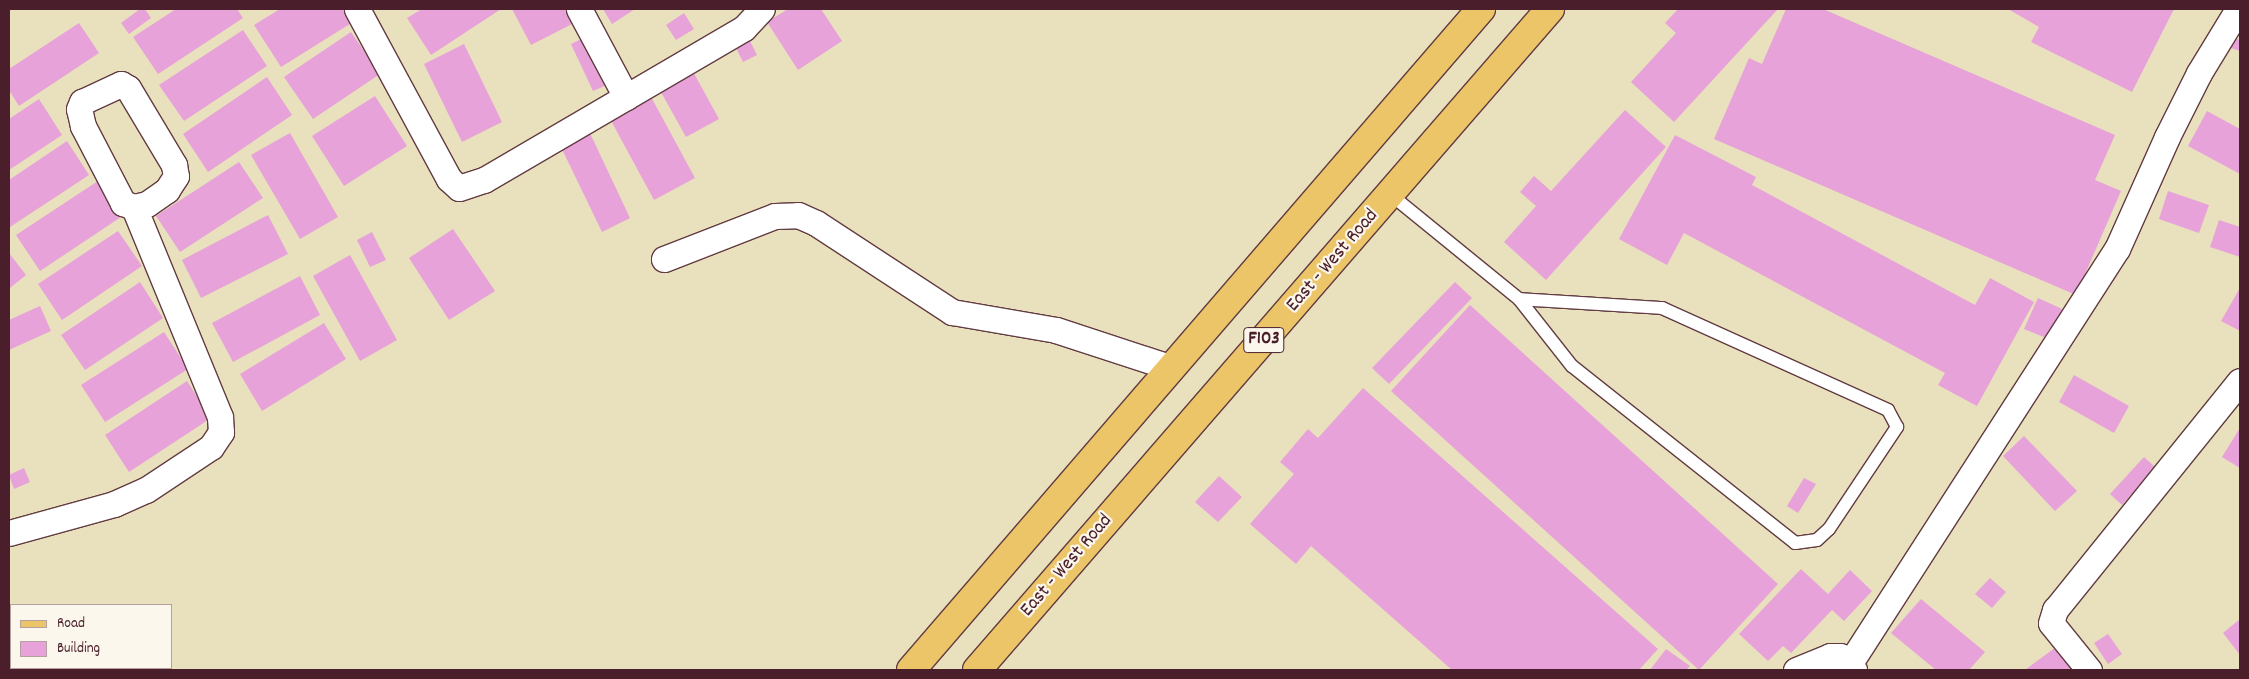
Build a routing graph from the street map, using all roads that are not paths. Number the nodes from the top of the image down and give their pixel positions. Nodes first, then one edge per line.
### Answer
1 (357, 9) edge
2 (580, 9) edge
3 (762, 9) edge
4 (1481, 9) edge
5 (1550, 9) edge
6 (2238, 9) edge
7 (738, 18) edge
8 (626, 97) junction
9 (1391, 195) junction
10 (134, 207) junction
11 (664, 259) dead end
12 (1519, 299) junction
13 (1172, 368) junction
14 (2240, 381) edge
15 (9, 533) edge
16 (1852, 666) edge
17 (911, 670) edge
18 (977, 670) edge
19 (1796, 670) edge
20 (2089, 670) edge

1 - 8 street
2 - 8 street
3 - 7 street
4 - 13 main road, F103
5 - 9 main road, East - West Road / F103
6 - 16 street
7 - 8 street
9 - 12 lane
9 - 18 main road, East - West Road / F103
10 - 10 street
10 - 15 street
11 - 13 street
12 - 12 lane
13 - 17 main road, F103
14 - 20 street
16 - 19 street

